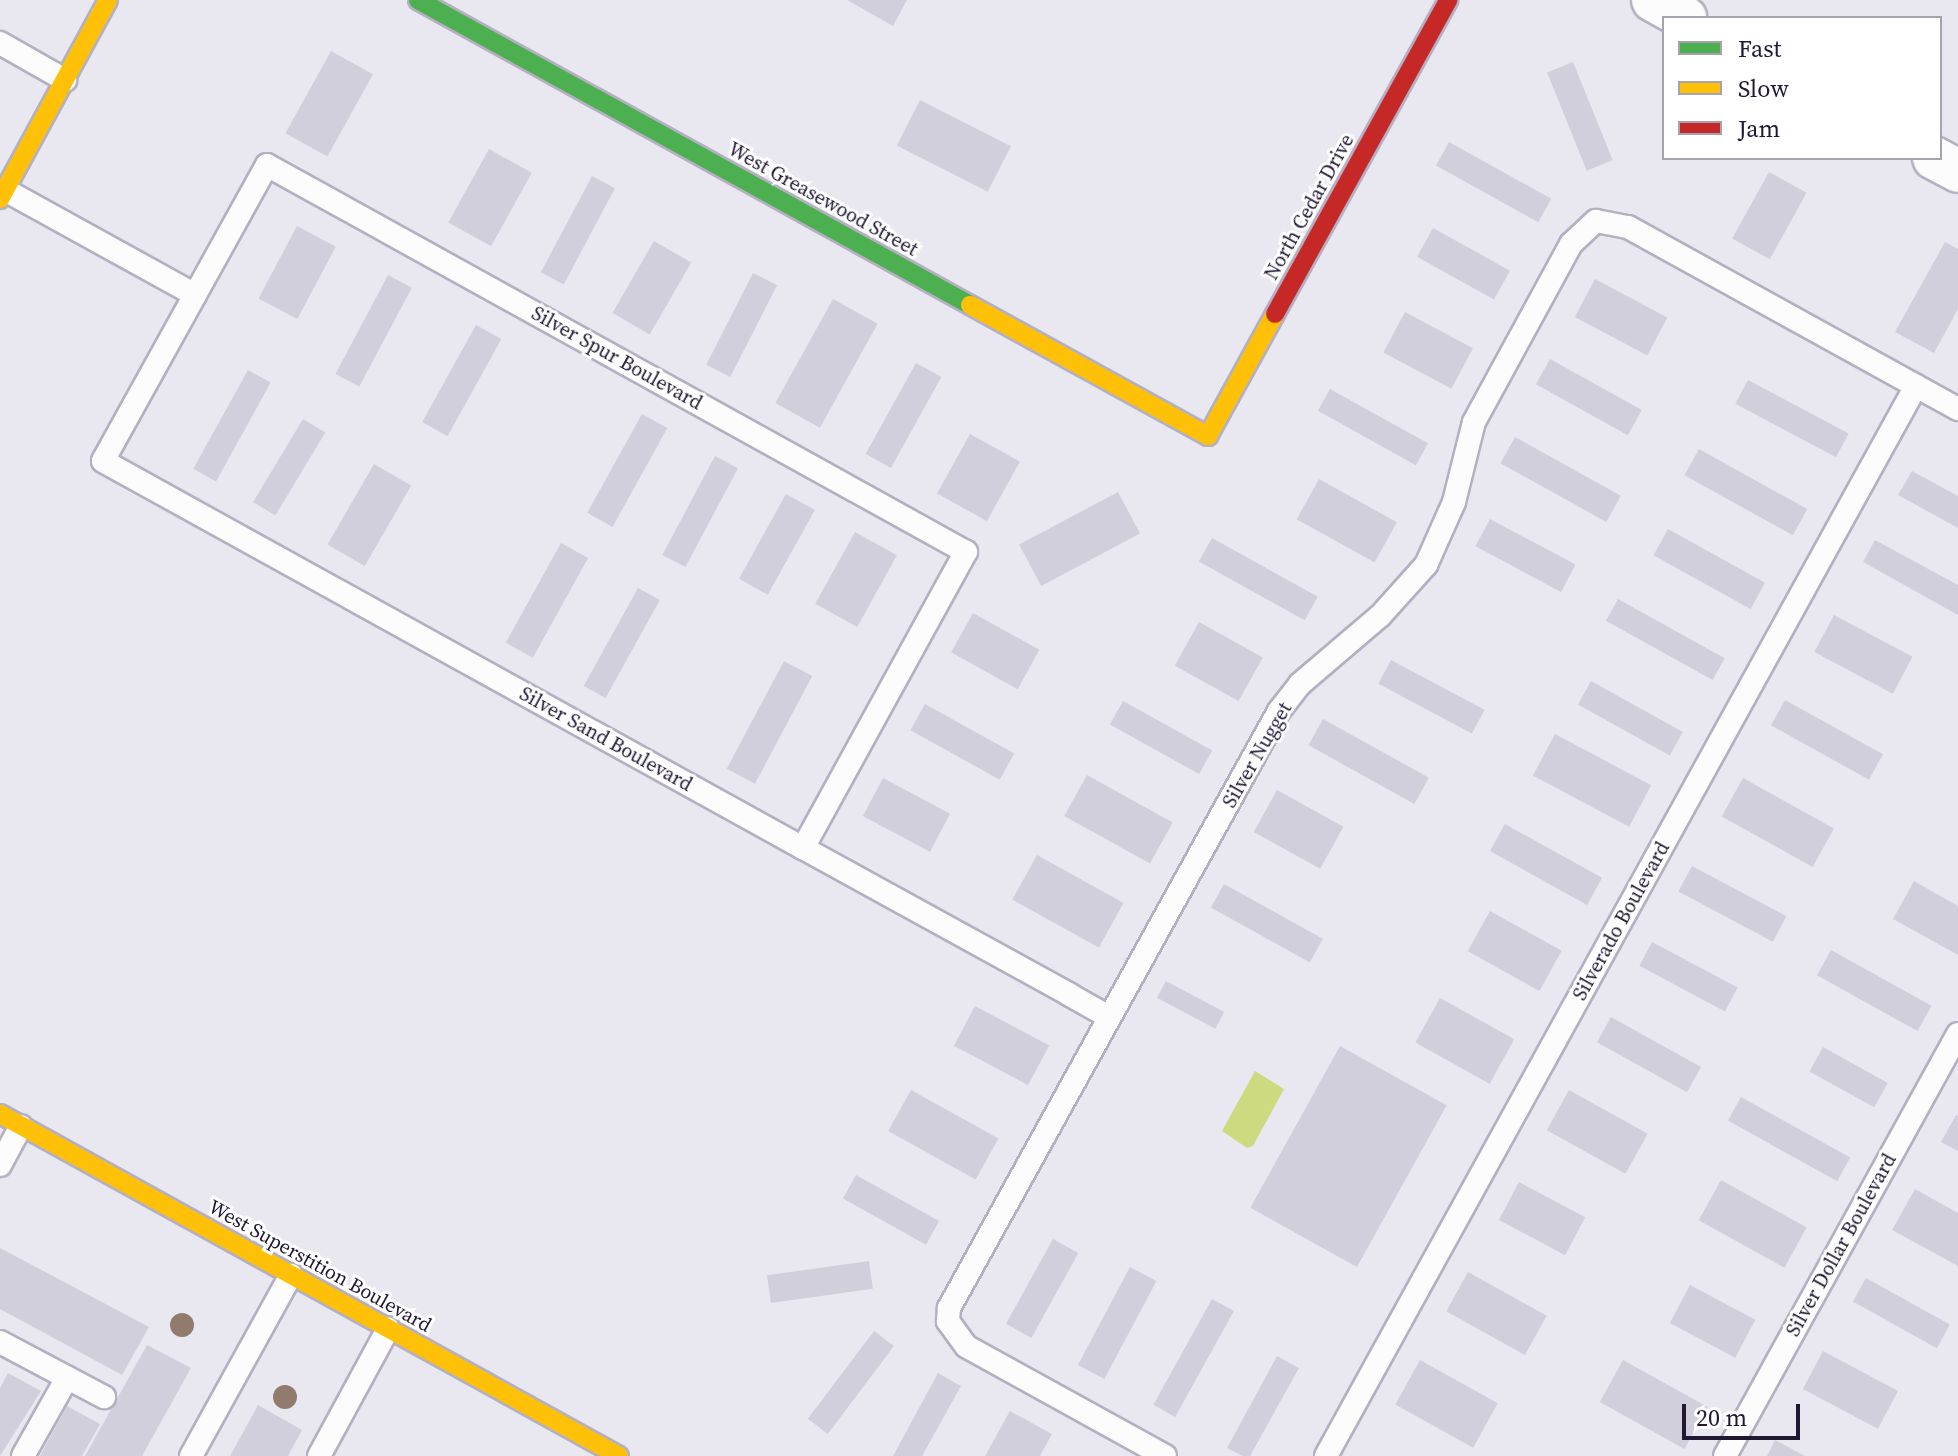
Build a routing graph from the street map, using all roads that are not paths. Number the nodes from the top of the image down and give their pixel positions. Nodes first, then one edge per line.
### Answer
1 (108, 0) edge
2 (418, 0) edge
3 (1448, 0) edge
4 (1653, 0) edge
5 (1681, 16) edge
6 (0, 43) edge
7 (65, 80) junction
8 (1938, 160) edge
9 (1958, 171) edge
10 (2, 195) edge
11 (195, 295) junction
12 (1916, 386) junction
13 (1958, 409) edge
14 (1208, 436) joint
15 (803, 848) junction
16 (1109, 1017) junction
17 (1958, 1034) edge
18 (0, 1114) edge
19 (21, 1126) junction
20 (0, 1165) edge
21 (291, 1275) junction
22 (388, 1329) junction
23 (1, 1346) edge
24 (67, 1378) junction
25 (104, 1397) dead end
26 (23, 1456) edge
27 (191, 1456) edge
28 (319, 1456) edge
29 (619, 1456) edge
30 (1165, 1456) edge
31 (1326, 1456) edge
32 (1725, 1456) edge

1 - 7 street
2 - 14 street, West Greasewood Street
3 - 14 street, North Cedar Drive
4 - 5 street
6 - 7 lane
7 - 10 street
8 - 9 street
10 - 11 lane
11 - 15 lane, Silver Sand Boulevard
11 - 15 lane, Silver Spur Boulevard
12 - 13 lane
12 - 16 lane, Silver Nugget
12 - 31 lane, Silverado Boulevard
15 - 16 lane, Silver Sand Boulevard
16 - 30 lane, Silver Nugget
17 - 32 lane, Silver Dollar Boulevard
18 - 19 street, West Superstition Boulevard
19 - 20 lane
19 - 21 street, West Superstition Boulevard
21 - 22 street, West Superstition Boulevard
21 - 27 lane
22 - 28 lane
22 - 29 street, West Superstition Boulevard
23 - 24 lane
24 - 25 lane
24 - 26 lane

